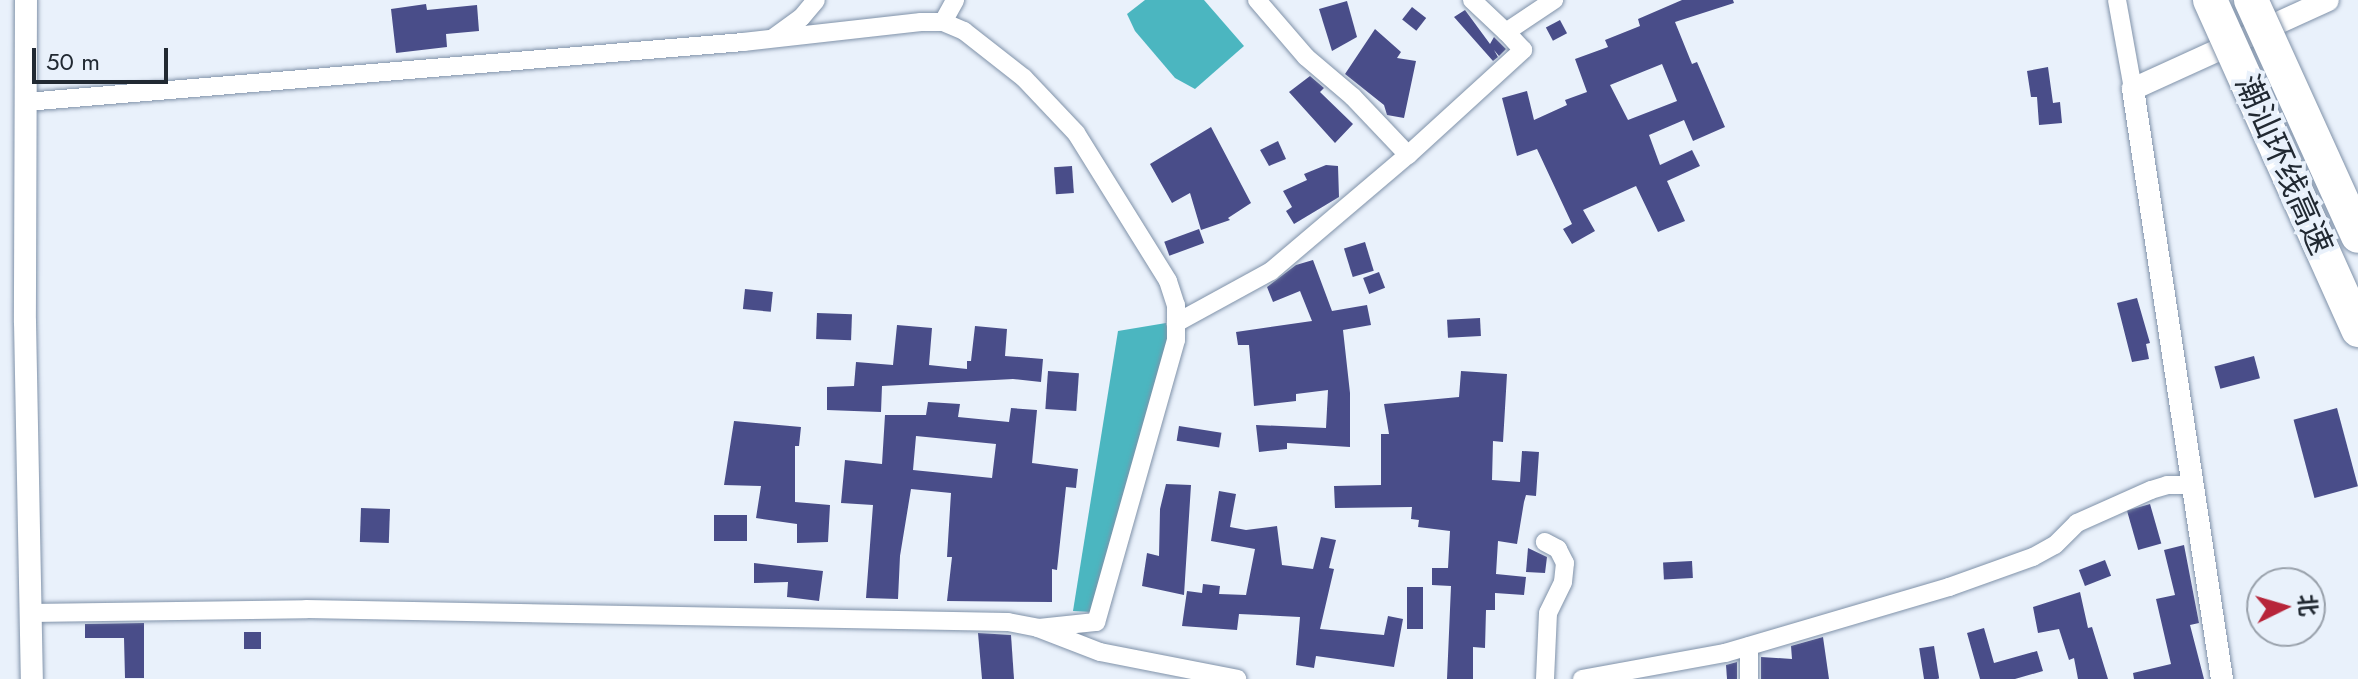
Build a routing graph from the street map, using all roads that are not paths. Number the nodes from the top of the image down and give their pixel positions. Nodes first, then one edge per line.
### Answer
1 (26, 0) edge
2 (816, 0) edge
3 (955, 0) edge
4 (1257, 0) edge
5 (1472, 0) edge
6 (1554, 0) edge
7 (2117, 0) edge
8 (2210, 0) edge
9 (2251, 0) edge
10 (2328, 0) edge
11 (943, 22) junction
12 (1506, 32) junction
13 (771, 39) junction
14 (2133, 89) junction
15 (26, 102) junction
16 (1408, 155) junction
17 (2358, 236) edge
18 (1176, 323) junction
19 (2358, 330) edge
20 (2193, 485) junction
21 (1545, 542) dead end
22 (31, 613) junction
23 (1038, 628) junction
24 (1749, 646) junction
25 (32, 679) edge
26 (1237, 679) edge
27 (1545, 679) edge
28 (1582, 679) edge
29 (1749, 679) edge
30 (2222, 679) edge

1 - 15 street
2 - 13 street
3 - 11 street
4 - 16 street
5 - 12 street
6 - 12 street
7 - 14 street
8 - 19 highway, 潮汕环线高速, bridge
9 - 17 highway, 潮汕环线高速, bridge
10 - 14 street
11 - 13 street
11 - 18 street
12 - 16 street
13 - 15 street
14 - 20 street
15 - 22 street
16 - 18 street
18 - 23 street
20 - 24 street
20 - 30 street
21 - 27 street
22 - 23 street
22 - 25 street
23 - 26 street
24 - 28 street
24 - 29 street

